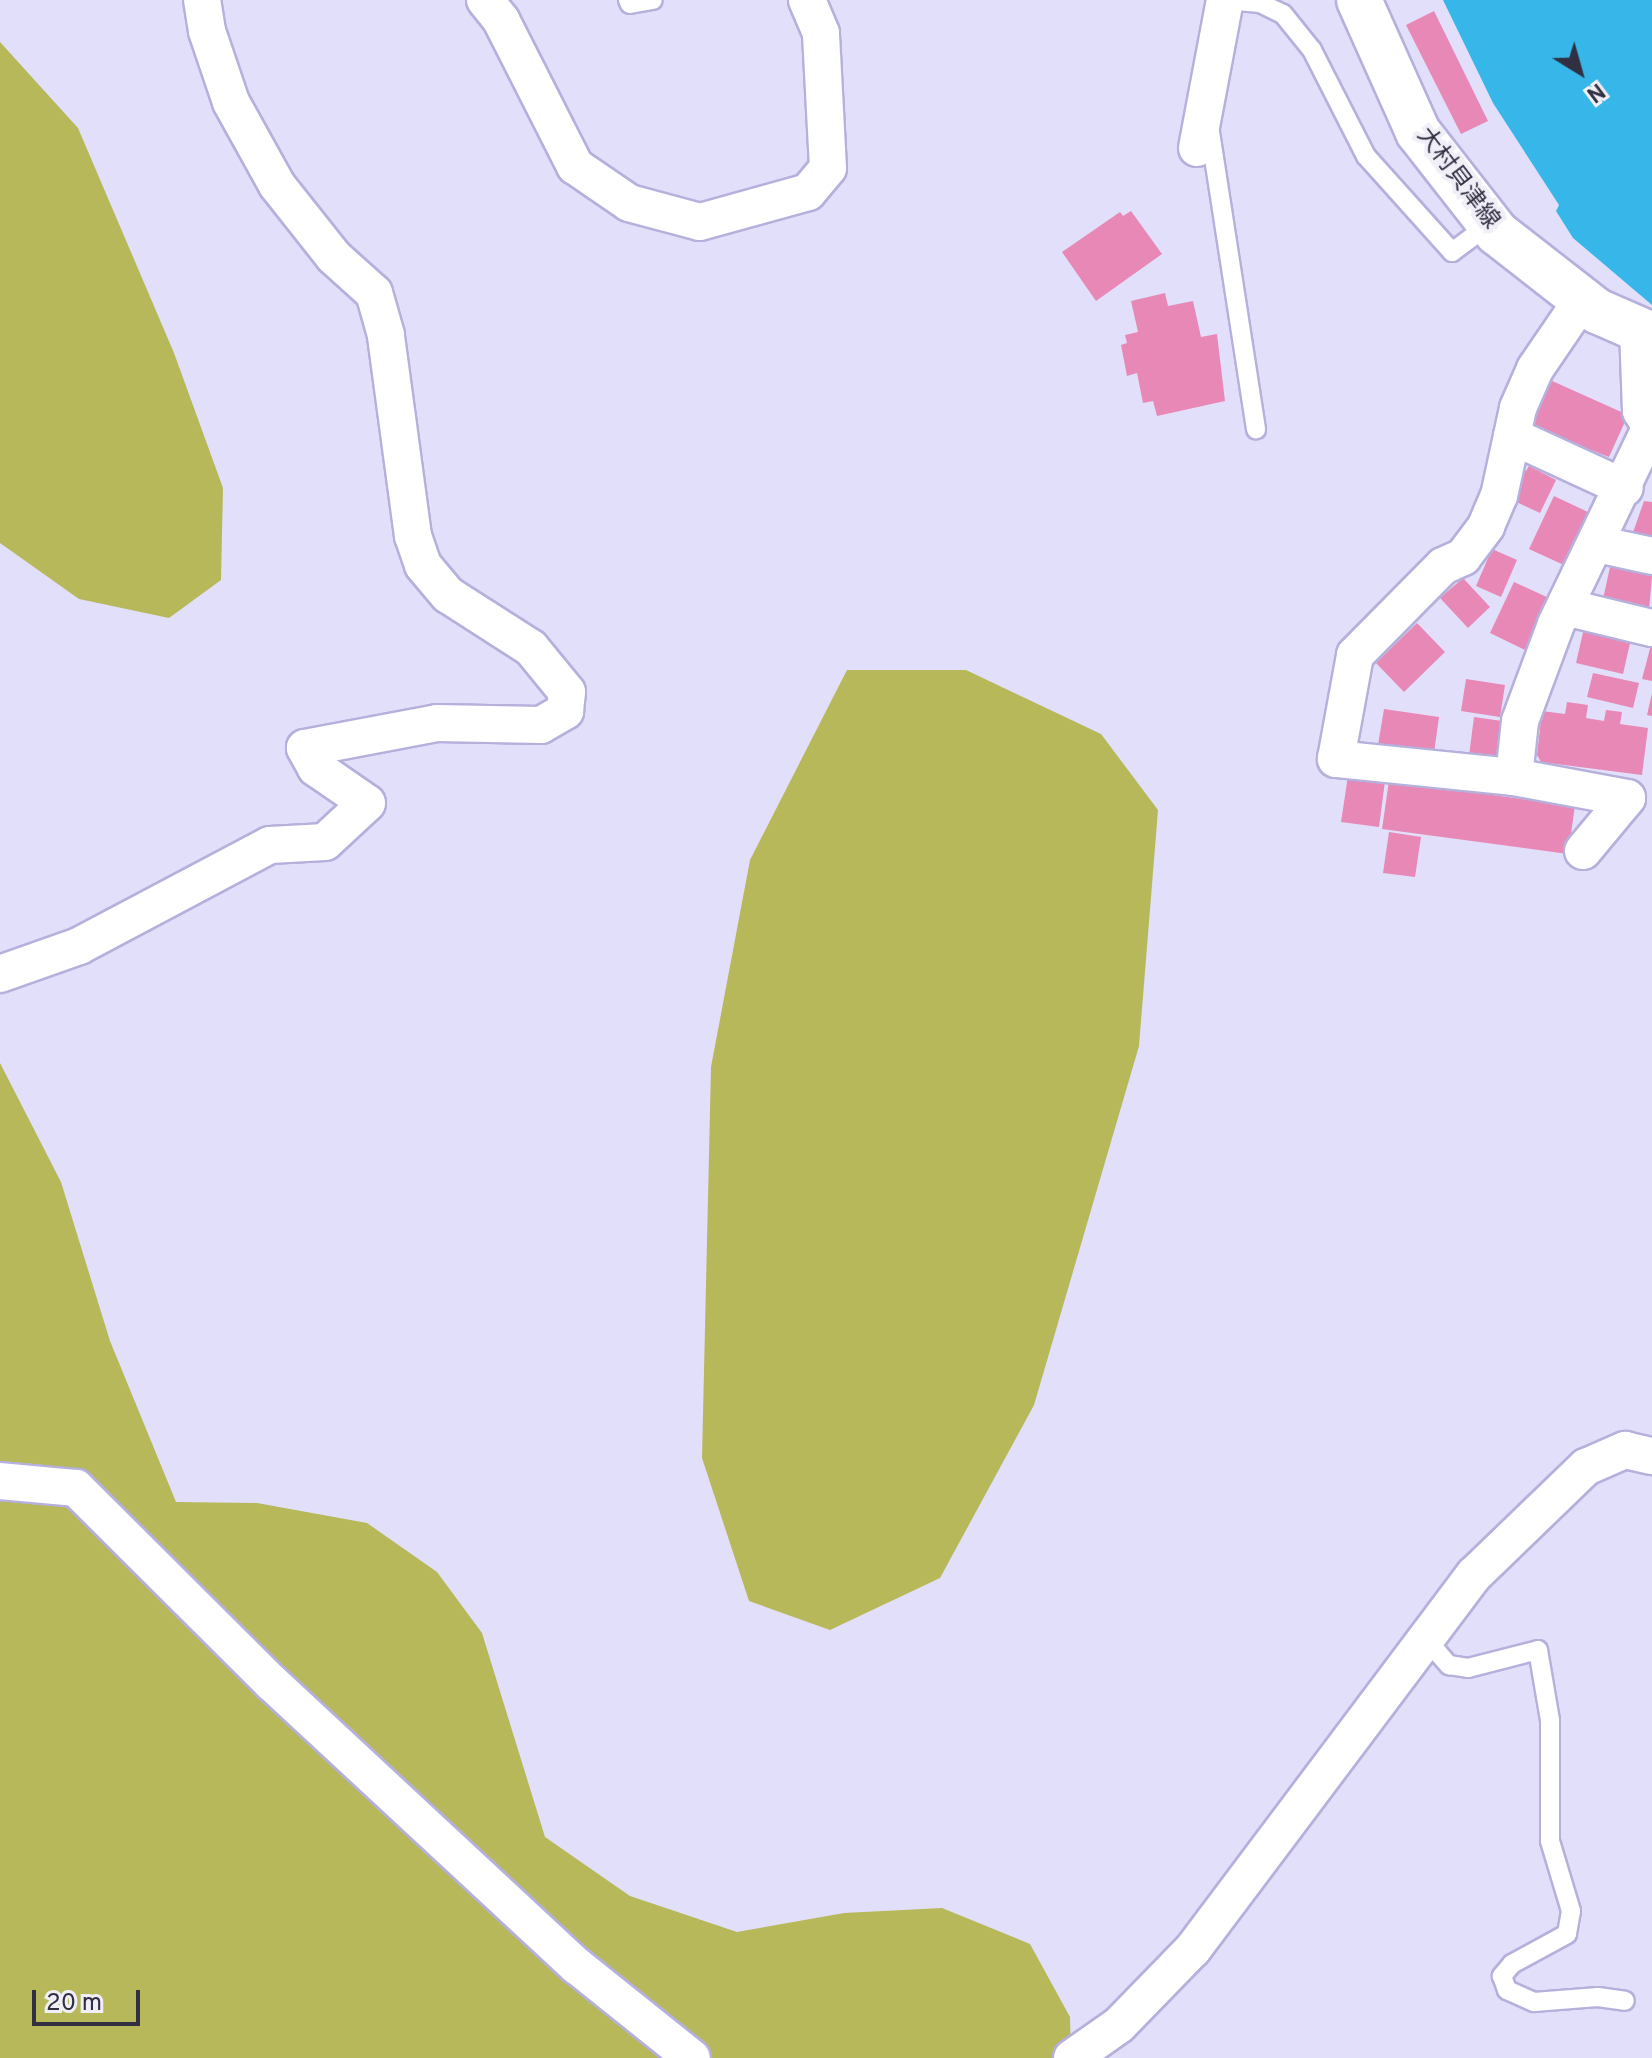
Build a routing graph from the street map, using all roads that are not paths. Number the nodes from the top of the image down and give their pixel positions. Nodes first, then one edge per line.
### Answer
1 (202, 0) edge
2 (485, 0) edge
3 (628, 0) edge
4 (653, 0) edge
5 (807, 0) edge
6 (1225, 0) edge
7 (1359, 0) edge
8 (1207, 97) junction
9 (1197, 148) dead end
10 (1490, 224) junction
11 (1582, 300) junction
12 (1645, 332) edge
13 (1256, 429) dead end
14 (1512, 436) junction
15 (1625, 488) junction
16 (1597, 544) junction
17 (1652, 556) edge
18 (1565, 607) junction
19 (1652, 628) edge
20 (1514, 777) junction
21 (1583, 851) dead end
22 (0, 974) edge
23 (1652, 1456) edge
24 (0, 1481) edge
25 (1426, 1639) junction
26 (1625, 2001) dead end
27 (692, 2058) edge
28 (1072, 2058) edge

1 - 22 street
2 - 5 street
3 - 4 lane
6 - 8 street
6 - 10 lane
7 - 10 main road, 大村貝津線
8 - 9 street
8 - 13 lane
10 - 11 main road, 大村貝津線
11 - 12 main road, 大村貝津線
11 - 14 street
12 - 15 street
14 - 15 street
14 - 20 street
15 - 16 street
16 - 17 street
16 - 18 street
18 - 19 street
18 - 20 street
20 - 21 street
23 - 25 street
24 - 27 street
25 - 26 lane
25 - 28 street

